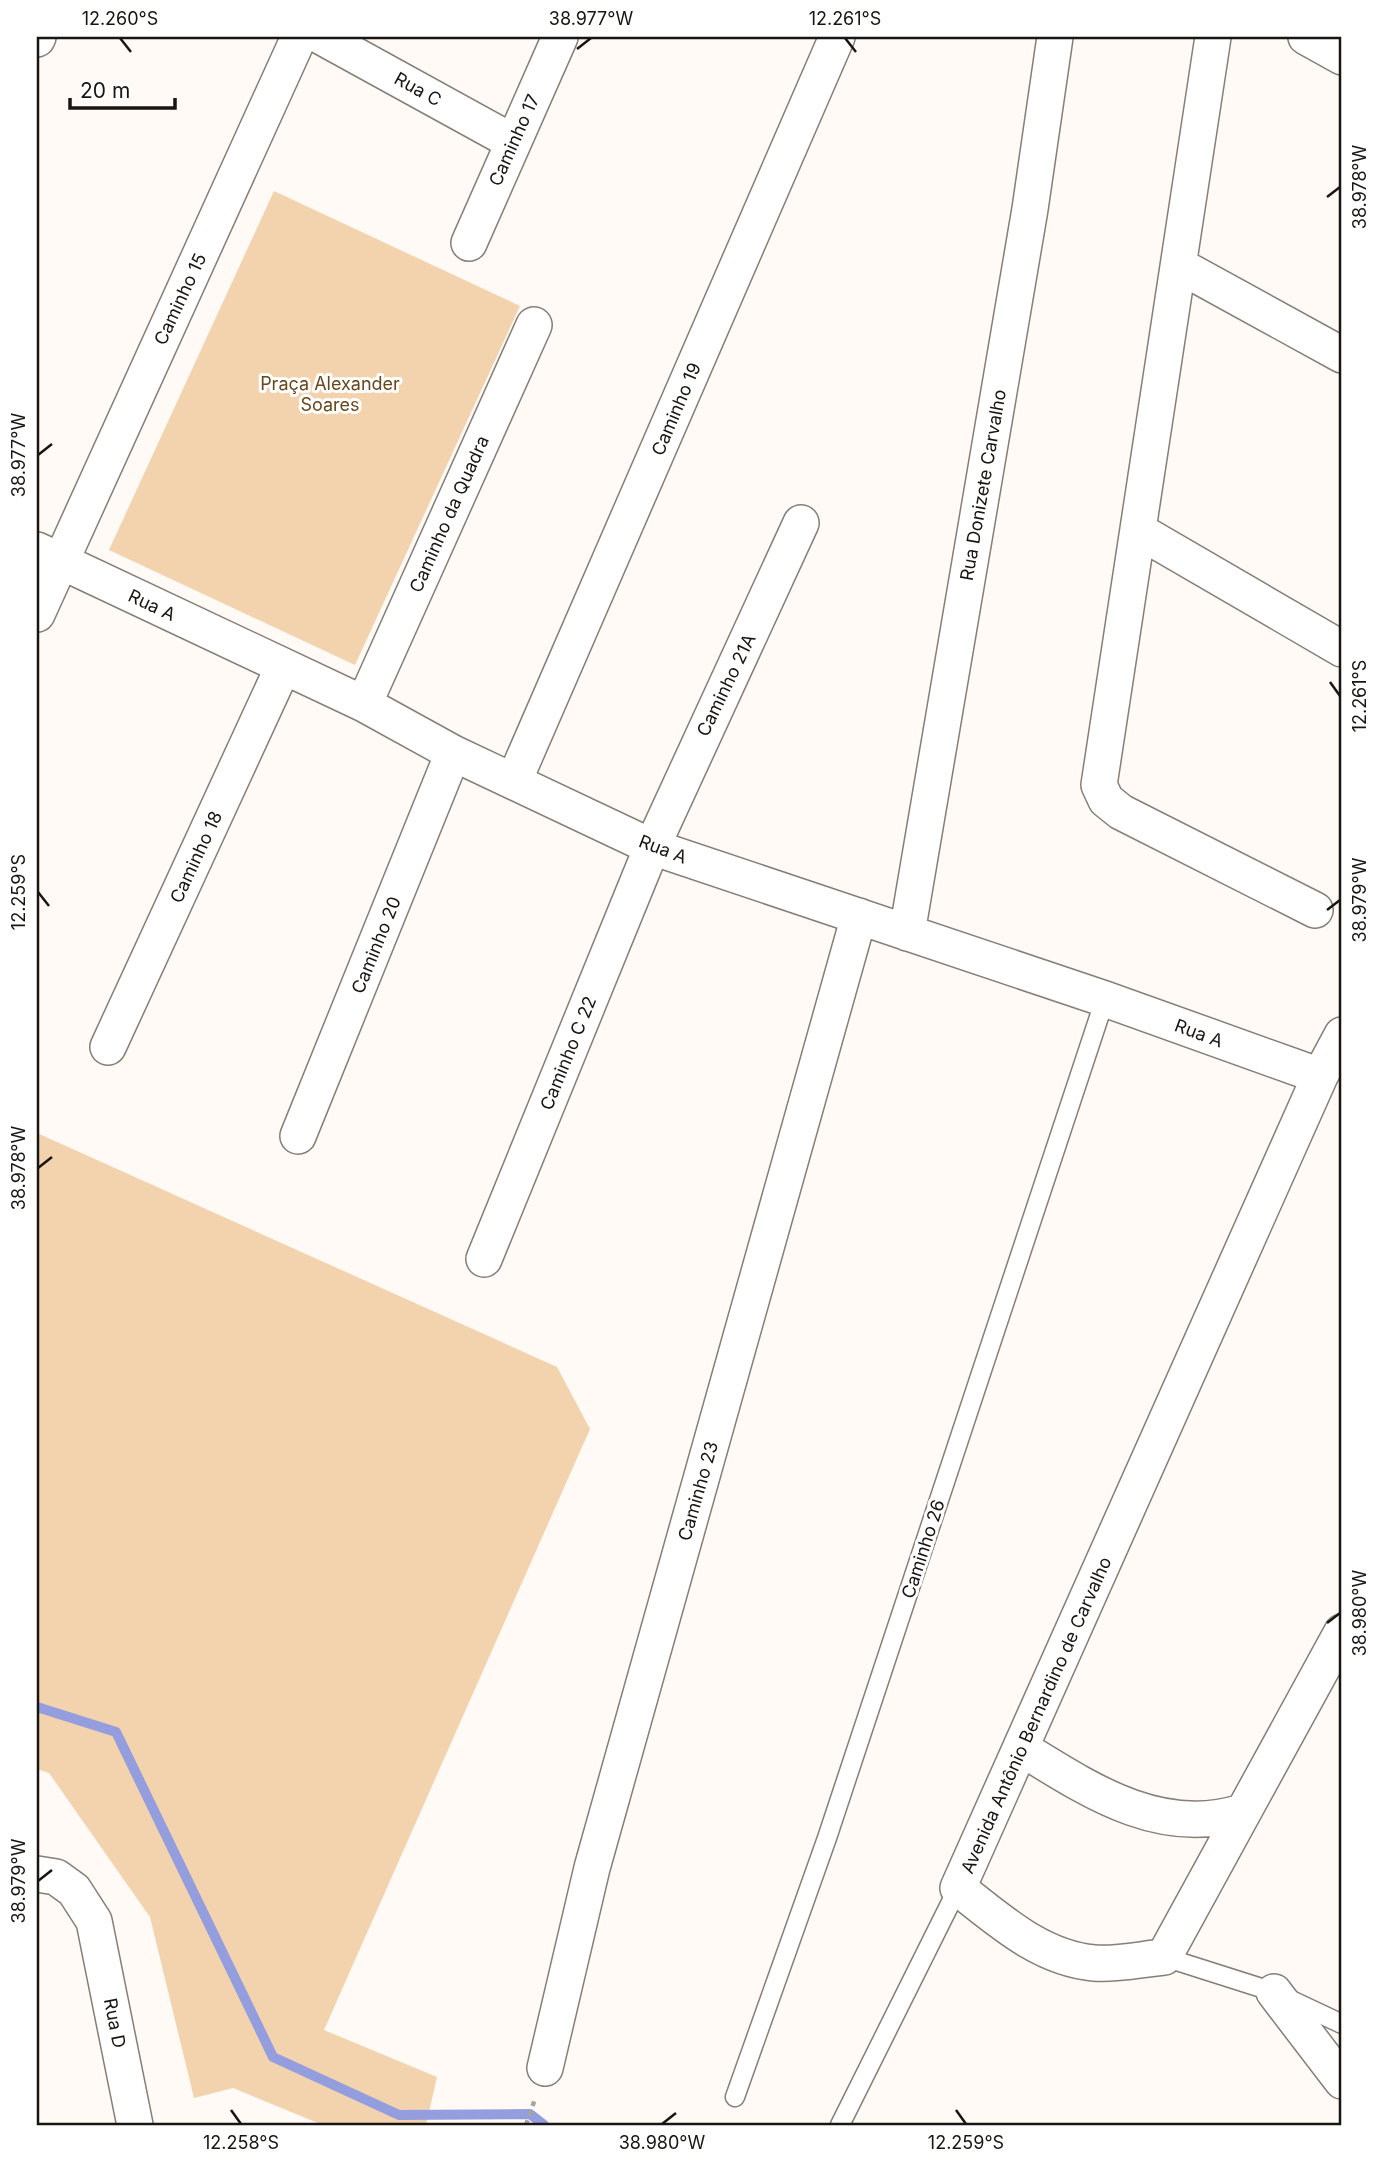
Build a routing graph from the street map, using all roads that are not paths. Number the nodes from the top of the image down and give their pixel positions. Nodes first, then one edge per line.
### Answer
1 (299, 37) edge
2 (322, 37) edge
3 (560, 37) edge
4 (837, 37) edge
5 (1055, 37) edge
6 (1213, 37) edge
7 (1306, 37) edge
8 (1342, 57) edge
9 (513, 142) junction
10 (469, 243) dead end
11 (1180, 266) junction
12 (534, 325) dead end
13 (1342, 355) edge
14 (800, 523) dead end
15 (1139, 531) junction
16 (48, 555) edge
17 (37, 614) edge
18 (1342, 649) edge
19 (283, 667) junction
20 (364, 704) junction
21 (453, 753) junction
22 (514, 781) junction
23 (652, 846) junction
24 (1315, 910) dead end
25 (859, 916) junction
26 (907, 933) junction
27 (1105, 999) junction
28 (1342, 1035) edge
29 (108, 1047) dead end
30 (1320, 1076) junction
31 (298, 1136) dead end
32 (484, 1259) dead end
33 (1342, 1632) edge
34 (1021, 1748) junction
35 (1242, 1812) junction
36 (37, 1874) edge
37 (958, 1888) junction
38 (1164, 1957) junction
39 (1274, 1993) junction
40 (1342, 2025) edge
41 (545, 2068) dead end
42 (1342, 2081) edge
43 (735, 2097) dead end
44 (135, 2125) edge
45 (839, 2125) edge

1 - 16 street, Caminho 15
2 - 9 street, Rua C
3 - 9 street, Caminho 17
4 - 22 street, Caminho 19
5 - 26 street, Rua Donizete Carvalho
6 - 11 street
7 - 8 street
9 - 10 street, Caminho 17
11 - 13 street
11 - 15 street
12 - 20 street, Caminho da Quadra
14 - 23 street, Caminho 21A
15 - 18 street
15 - 24 street
16 - 17 street, Caminho 15
16 - 19 street, Rua A
19 - 20 street, Rua A
19 - 29 street, Caminho 18
20 - 21 street, Rua A
21 - 22 street, Rua A
21 - 31 street, Caminho 20
22 - 23 street, Rua A
23 - 25 street, Rua A
23 - 32 street, Caminho C 22
25 - 26 street, Rua A
25 - 41 street, Caminho 23
26 - 27 street, Rua A
27 - 30 street, Rua A
27 - 43 lane, Caminho 26
28 - 30 street, Avenida Antônio Bernardino de Carvalho
30 - 34 street, Avenida Antônio Bernardino de Carvalho
33 - 35 street
34 - 35 street
34 - 37 street, Avenida Antônio Bernardino de Carvalho
35 - 38 street
36 - 44 street, Rua D
37 - 38 street, Avenida Antônio Bernardino de Carvalho
37 - 45 lane
38 - 39 lane
39 - 40 lane
39 - 42 street

